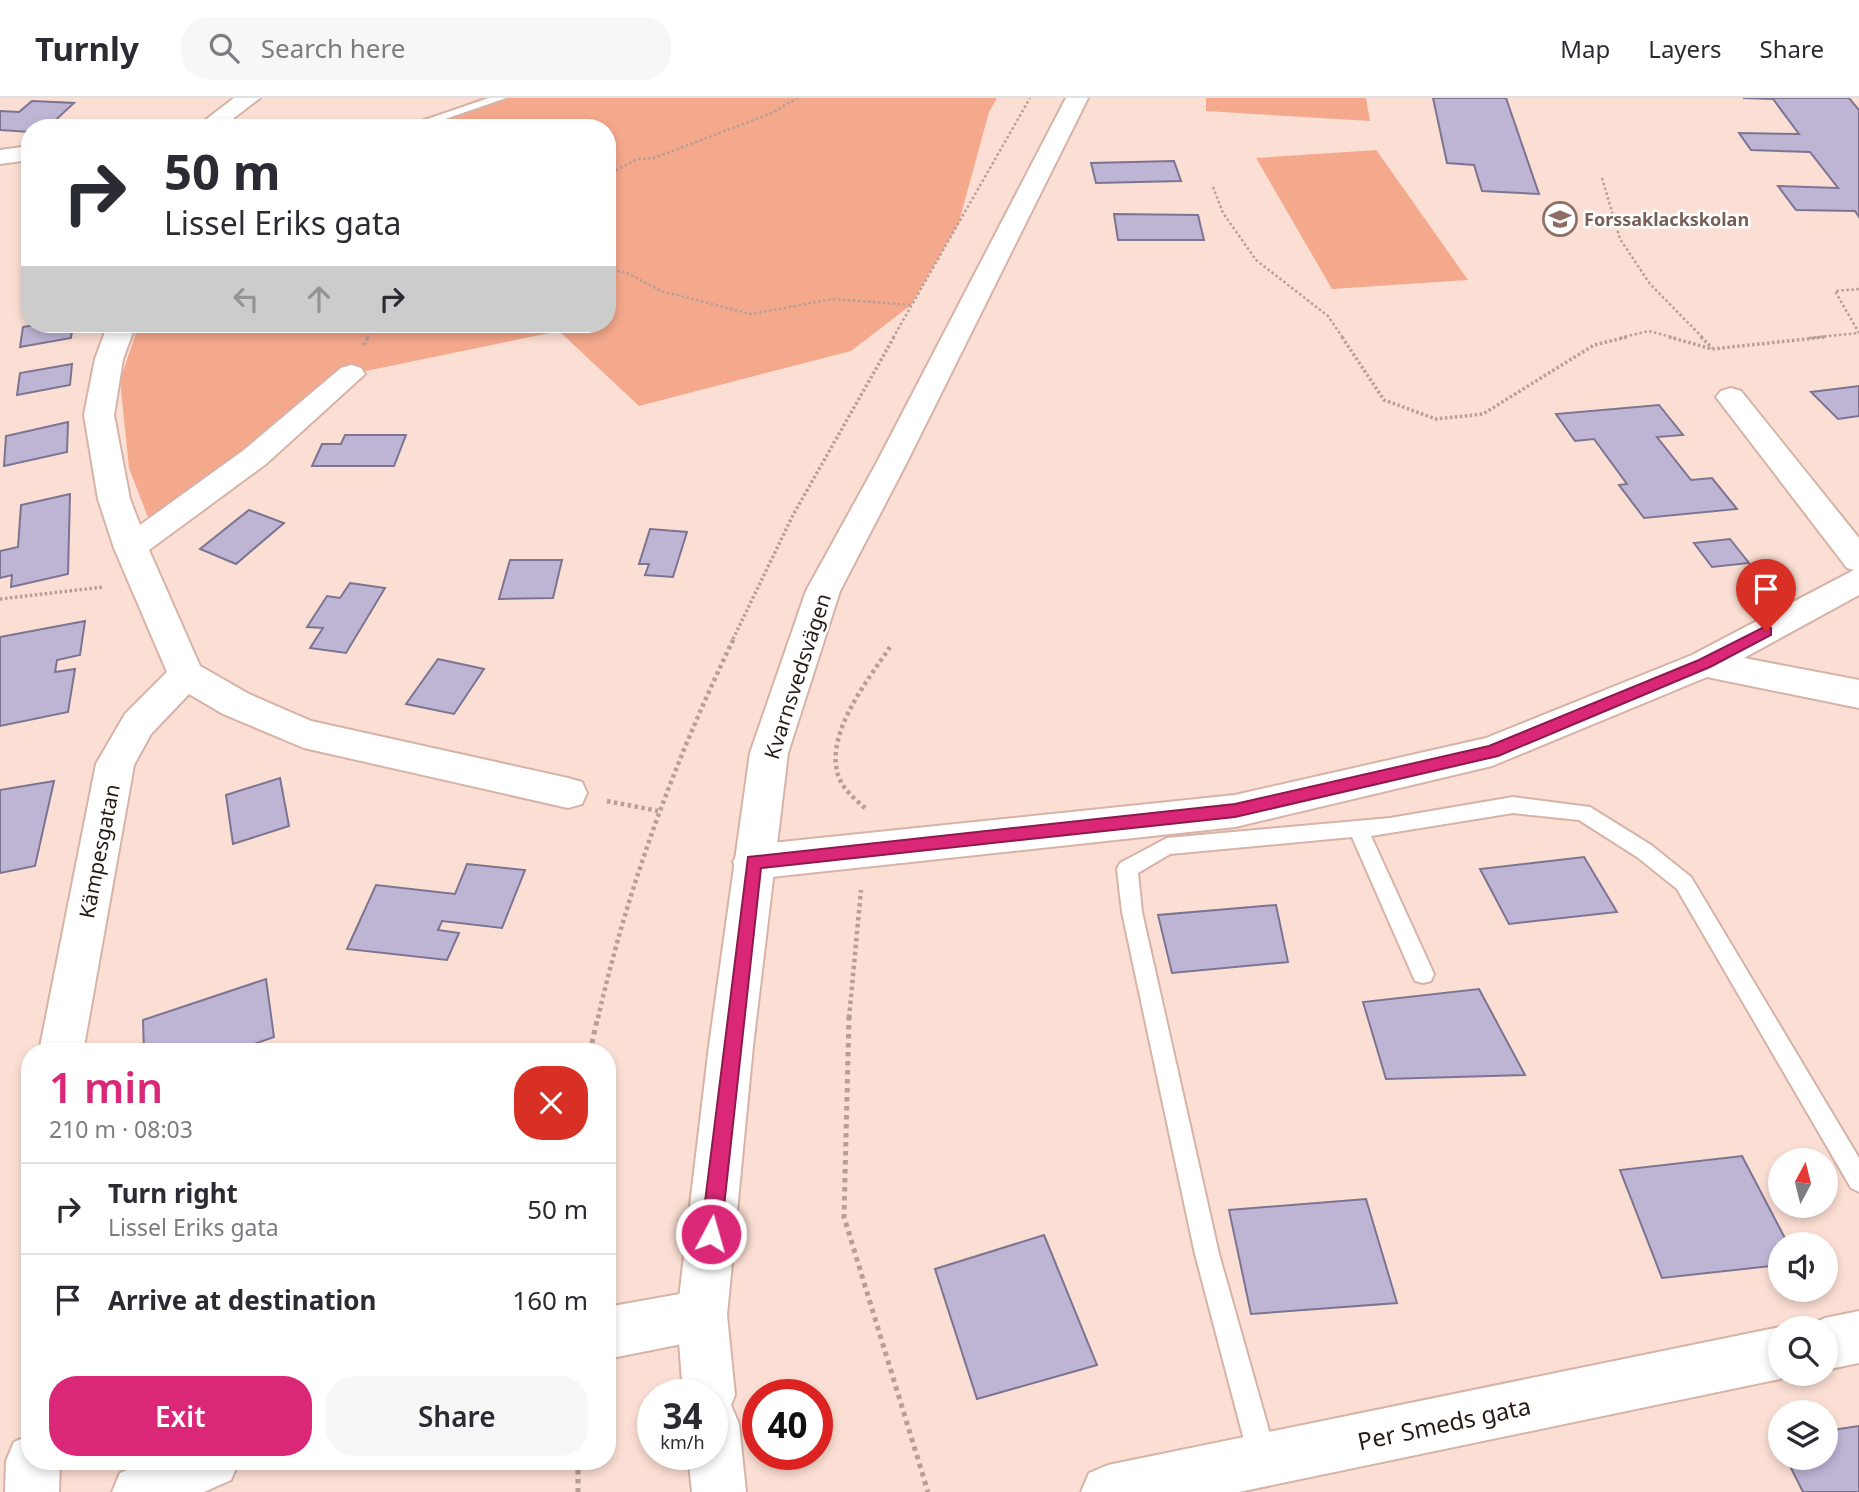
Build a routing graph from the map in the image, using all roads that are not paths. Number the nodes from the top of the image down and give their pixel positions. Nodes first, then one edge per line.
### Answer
1 (249, 98) edge
2 (500, 98) edge
3 (1077, 98) edge
4 (214, 119) edge
5 (435, 119) edge
6 (21, 154) edge
7 (0, 157) edge
8 (119, 333) edge
9 (351, 374) dead end
10 (1731, 397) dead end
11 (130, 548) junction
12 (1859, 560) edge
13 (1859, 580) edge
14 (1704, 664) junction
15 (186, 675) junction
16 (1859, 694) edge
17 (568, 793) road end
18 (1358, 829) junction
19 (753, 862) junction
20 (1423, 974) dead end
21 (63, 1043) edge
22 (1859, 1180) edge
23 (702, 1315) junction
24 (616, 1331) edge
25 (1859, 1337) edge
26 (1838, 1341) edge
27 (1768, 1356) edge
28 (708, 1379) edge
29 (33, 1470) edge
30 (191, 1470) edge
31 (717, 1470) edge
32 (1252, 1472) edge
33 (32, 1492) edge
34 (139, 1492) edge
35 (719, 1492) edge
36 (1108, 1492) edge

1 - 4 street
2 - 5 lane
3 - 19 street, Kvarnsvedsvägen
6 - 7 street
8 - 11 street
9 - 11 street
10 - 12 street
11 - 15 street
13 - 14 street
14 - 16 street
14 - 19 street
15 - 17 street
15 - 21 street, Kämpesgatan
18 - 20 lane
18 - 22 lane
18 - 32 lane
19 - 23 street, Kvarnsvedsvägen
23 - 24 street
23 - 28 street, Kvarnsvedsvägen
25 - 26 street
27 - 32 street, Per Smeds gata
29 - 33 street
30 - 34 street
31 - 35 street
32 - 36 street, Per Smeds gata

